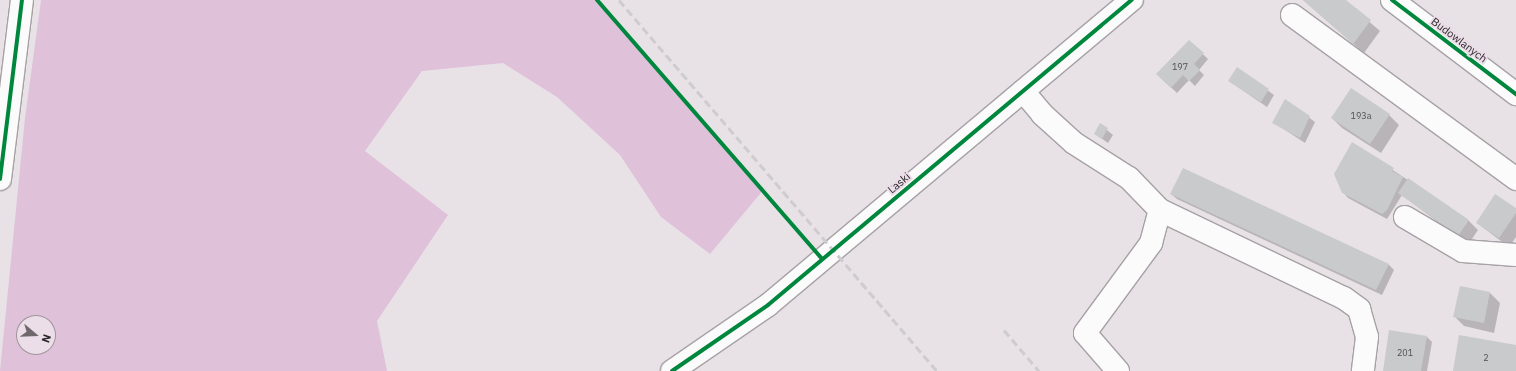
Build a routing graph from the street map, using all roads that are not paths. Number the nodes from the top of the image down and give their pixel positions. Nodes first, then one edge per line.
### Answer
1 (22, 0) edge
2 (1132, 0) edge
3 (1392, 0) edge
4 (1292, 15) dead end
5 (1023, 91) junction
6 (1516, 94) edge
7 (1514, 172) edge
8 (0, 179) edge
9 (1160, 210) junction
10 (1405, 217) dead end
11 (1516, 255) edge
12 (686, 366) edge
13 (672, 371) edge
14 (1118, 371) edge
15 (1363, 371) edge

1 - 8 street
2 - 5 street, Laski
3 - 6 street, Budowlanych
4 - 7 street
5 - 9 street
5 - 12 street, Laski
9 - 14 street
9 - 15 street
10 - 11 street
12 - 13 street, Laski

